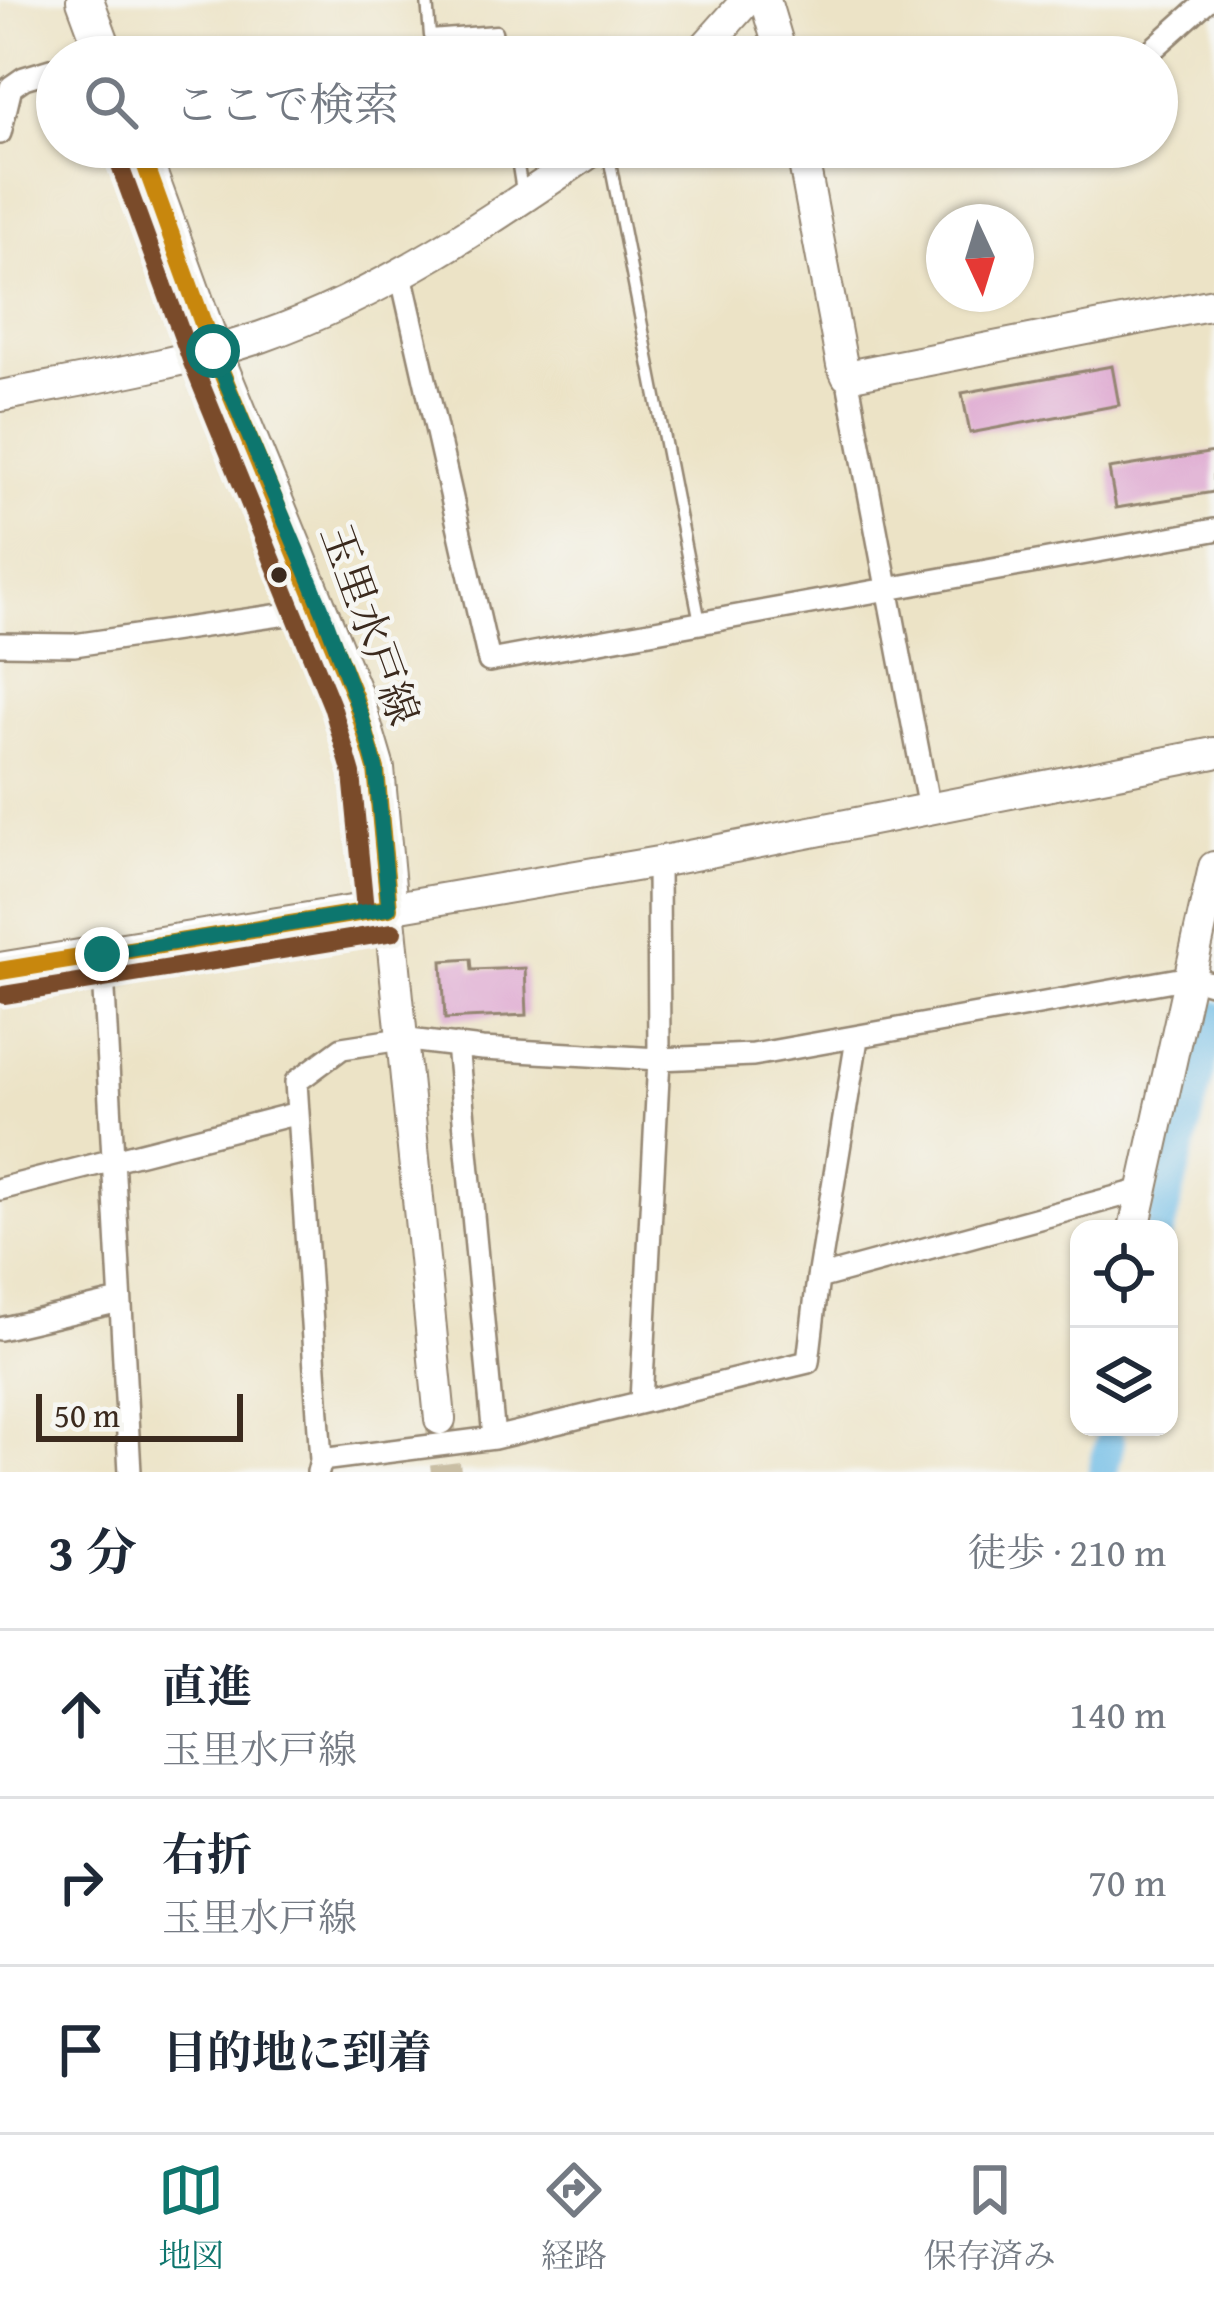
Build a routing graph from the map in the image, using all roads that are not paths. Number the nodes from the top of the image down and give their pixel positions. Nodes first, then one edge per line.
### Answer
1 (85, 0) edge
2 (427, 0) edge
3 (747, 0) edge
4 (765, 0) edge
5 (1208, 0) edge
6 (96, 36) edge
7 (430, 36) edge
8 (430, 36) edge
9 (497, 36) edge
10 (715, 36) edge
11 (776, 36) edge
12 (1168, 36) edge
13 (36, 74) edge
14 (0, 133) edge
15 (147, 168) edge
16 (519, 168) edge
17 (570, 168) edge
18 (606, 168) edge
19 (811, 168) edge
20 (524, 199) junction
21 (401, 274) junction
22 (1214, 304) edge
23 (213, 351) junction
24 (847, 376) junction
25 (0, 396) edge
26 (1214, 530) edge
27 (885, 587) junction
28 (322, 609) junction
29 (700, 622) junction
30 (0, 644) edge
31 (1214, 753) edge
32 (929, 809) junction
33 (658, 862) junction
34 (1214, 867) edge
35 (389, 908) junction
36 (102, 954) junction
37 (0, 971) edge
38 (1202, 980) edge
39 (401, 1039) junction
40 (857, 1039) junction
41 (457, 1046) junction
42 (659, 1059) junction
43 (298, 1113) junction
44 (111, 1161) junction
45 (0, 1189) edge
46 (1142, 1190) junction
47 (1136, 1220) edge
48 (818, 1278) junction
49 (120, 1301) junction
50 (0, 1329) edge
51 (641, 1401) junction
52 (440, 1419) tunnel mouth
53 (494, 1438) junction
54 (320, 1466) edge
55 (130, 1472) edge

1 - 6 main road
2 - 7 lane
3 - 10 street
4 - 11 street
5 - 12 street
8 - 9 lane
13 - 14 street
15 - 23 main road, 玉里水戸線
16 - 20 lane
17 - 20 street
18 - 29 lane
19 - 24 street
20 - 21 street
21 - 23 street
21 - 29 street
22 - 24 street
23 - 25 street
23 - 28 main road, 玉里水戸線
24 - 27 street
26 - 27 street
27 - 29 street
27 - 32 street
28 - 30 street
28 - 35 main road, 玉里水戸線
31 - 32 street
32 - 33 street
33 - 35 street
33 - 42 street
34 - 38 street
35 - 36 main road
35 - 39 street
36 - 37 main road
36 - 44 street
38 - 40 street
38 - 46 street
39 - 41 street
39 - 43 street
39 - 52 street
40 - 42 street
40 - 48 street
41 - 42 street
41 - 53 street
42 - 51 street
43 - 44 street
43 - 54 street
44 - 45 street
44 - 49 street
46 - 47 street
46 - 48 street
48 - 51 street
49 - 50 street
49 - 55 street
51 - 53 street
53 - 54 street

